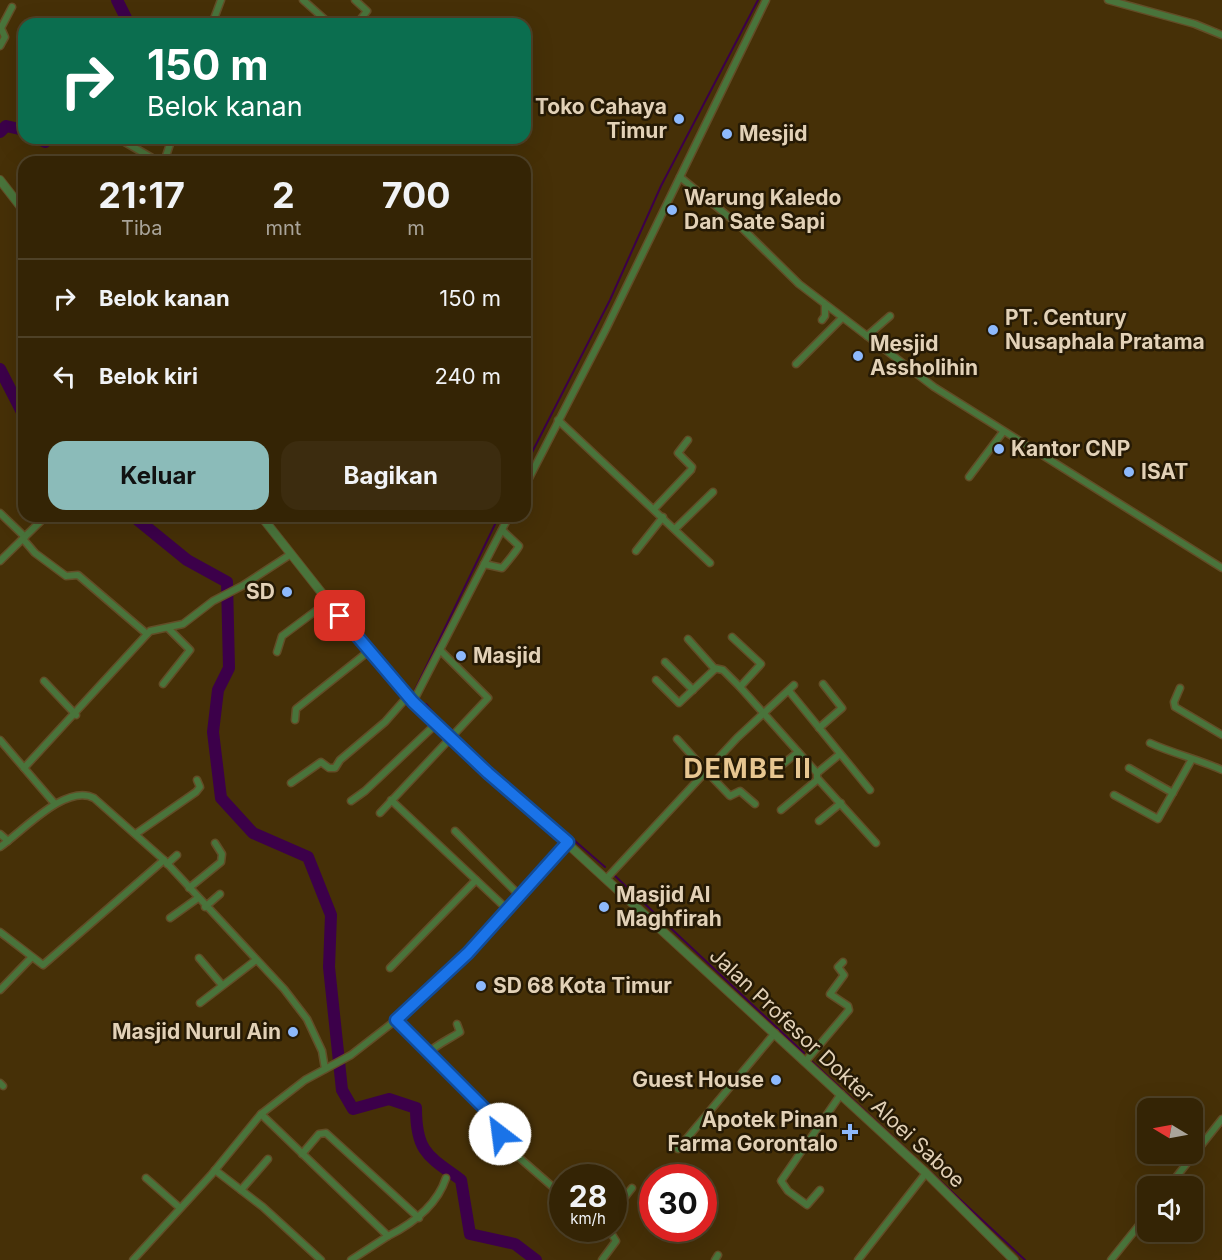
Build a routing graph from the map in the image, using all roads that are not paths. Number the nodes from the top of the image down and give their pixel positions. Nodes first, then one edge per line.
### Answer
1 (221, 0) edge
2 (303, 0) edge
3 (355, 0) edge
4 (766, 0) edge
5 (1108, 0) edge
6 (12, 8) dead end
7 (214, 18) edge
8 (323, 18) edge
9 (362, 18) edge
10 (1222, 35) edge
11 (0, 46) edge
12 (128, 144) edge
13 (150, 156) edge
14 (680, 177) junction
15 (0, 180) edge
16 (18, 203) edge
17 (825, 305) junction
18 (890, 316) dead end
19 (843, 318) junction
20 (822, 320) dead end
21 (867, 336) junction
22 (796, 364) dead end
23 (558, 420) junction
24 (1003, 432) junction
25 (687, 440) dead end
26 (531, 474) edge
27 (969, 477) dead end
28 (713, 492) dead end
29 (654, 508) junction
30 (0, 513) edge
31 (663, 517) junction
32 (40, 522) edge
33 (266, 522) edge
34 (506, 522) edge
35 (675, 528) junction
36 (502, 530) junction
37 (24, 538) junction
38 (636, 551) dead end
39 (291, 554) junction
40 (0, 561) edge
41 (710, 563) dead end
42 (484, 564) junction
43 (1222, 568) edge
44 (329, 602) junction
45 (340, 616) junction
46 (332, 624) dead end
47 (168, 628) junction
48 (147, 634) junction
49 (732, 637) dead end
50 (688, 639) dead end
51 (369, 651) junction
52 (440, 651) junction
53 (277, 652) dead end
54 (665, 662) dead end
55 (715, 669) junction
56 (656, 680) dead end
57 (44, 681) dead end
58 (163, 684) dead end
59 (823, 684) dead end
60 (794, 685) dead end
61 (740, 687) junction
62 (1180, 688) dead end
63 (693, 690) junction
64 (789, 691) junction
65 (410, 699) junction
66 (765, 713) junction
67 (76, 715) junction
68 (295, 720) dead end
69 (436, 724) junction
70 (819, 728) junction
71 (1222, 735) edge
72 (452, 738) junction
73 (677, 739) dead end
74 (0, 740) edge
75 (1150, 743) dead end
76 (798, 752) junction
77 (840, 754) junction
78 (1192, 759) junction
79 (24, 768) junction
80 (1129, 768) dead end
81 (1222, 770) edge
82 (707, 772) junction
83 (771, 774) dead end
84 (817, 776) junction
85 (197, 780) dead end
86 (291, 783) dead end
87 (870, 790) dead end
88 (1173, 793) junction
89 (1114, 795) dead end
90 (391, 800) junction
91 (351, 801) dead end
92 (841, 803) junction
93 (55, 804) junction
94 (755, 804) dead end
95 (781, 810) dead end
96 (380, 813) dead end
97 (819, 821) dead end
98 (455, 831) dead end
99 (137, 833) junction
100 (0, 834) edge
101 (8, 841) junction
102 (568, 842) junction
103 (215, 843) dead end
104 (876, 843) dead end
105 (0, 847) edge
106 (177, 855) dead end
107 (166, 862) junction
108 (607, 878) junction
109 (476, 880) junction
110 (189, 888) junction
111 (220, 894) dead end
112 (520, 896) junction
113 (198, 898) junction
114 (205, 906) junction
115 (507, 909) junction
116 (170, 918) dead end
117 (0, 932) edge
118 (31, 958) junction
119 (199, 958) dead end
120 (256, 960) junction
121 (843, 962) dead end
122 (390, 968) dead end
123 (222, 985) junction
124 (0, 990) edge
125 (200, 1003) dead end
126 (396, 1020) junction
127 (457, 1024) dead end
128 (775, 1033) junction
129 (428, 1053) junction
130 (805, 1062) junction
131 (325, 1069) junction
132 (841, 1094) junction
133 (261, 1114) junction
134 (1222, 1119) edge
135 (678, 1149) dead end
136 (302, 1154) junction
137 (268, 1159) dead end
138 (215, 1170) junction
139 (926, 1173) junction
140 (1177, 1176) edge
141 (146, 1178) dead end
142 (446, 1178) dead end
143 (549, 1184) edge
144 (632, 1188) dead end
145 (241, 1190) junction
146 (820, 1190) dead end
147 (627, 1194) edge
148 (180, 1208) junction
149 (418, 1218) junction
150 (1137, 1228) edge
151 (388, 1236) junction
152 (616, 1242) edge
153 (133, 1260) edge
154 (321, 1260) edge
155 (351, 1260) edge
156 (602, 1260) edge
157 (858, 1260) edge
158 (1014, 1260) edge
159 (1111, 1260) edge

1 - 7 street
2 - 8 street
3 - 9 street
4 - 14 street
5 - 10 street
6 - 11 street
12 - 13 street
14 - 17 street
14 - 23 street
15 - 16 street
17 - 19 street
17 - 20 street
18 - 21 street
19 - 21 street
19 - 22 street
21 - 24 street
23 - 26 street
23 - 29 street
24 - 27 street
24 - 43 street
25 - 29 street
28 - 35 street
29 - 31 street
30 - 37 street
31 - 35 street
31 - 38 street
32 - 37 street
33 - 39 street, Jalan Profesor Dokter Aloei Saboe
34 - 36 street
35 - 41 street
36 - 42 street
36 - 42 street
37 - 40 street
37 - 48 street
39 - 44 street, Jalan Profesor Dokter Aloei Saboe
39 - 47 street
42 - 52 street
44 - 45 street, Jalan Profesor Dokter Aloei Saboe
44 - 53 street
45 - 46 street
45 - 51 street, Jalan Profesor Dokter Aloei Saboe
47 - 48 street
47 - 58 street
48 - 67 street
49 - 61 street
50 - 55 street
51 - 65 street, Jalan Profesor Dokter Aloei Saboe
51 - 68 street
52 - 65 street
52 - 72 street
54 - 63 street
55 - 61 street
55 - 63 street
56 - 63 street
57 - 67 street
59 - 70 street
60 - 64 street
61 - 66 street
62 - 71 street
64 - 66 street
64 - 70 street
65 - 69 street, Jalan Profesor Dokter Aloei Saboe
65 - 86 street
66 - 76 street
66 - 82 street
67 - 79 street
69 - 72 street, Jalan Profesor Dokter Aloei Saboe
69 - 91 street
70 - 77 street
72 - 90 street
72 - 102 street, Jalan Profesor Dokter Aloei Saboe
73 - 82 street
74 - 79 street
75 - 78 street
76 - 83 street
76 - 84 street
77 - 84 street
77 - 87 street
78 - 81 street
78 - 88 street
79 - 93 street
80 - 88 street
82 - 94 street
82 - 108 street
84 - 92 street
84 - 95 street
85 - 99 street
88 - 89 street
90 - 96 street
90 - 109 street
92 - 97 street
92 - 104 street
93 - 99 street
93 - 101 street
98 - 112 street
99 - 107 street
100 - 101 street
101 - 105 street
102 - 108 street, Jalan Profesor Dokter Aloei Saboe
102 - 112 street
103 - 110 street
106 - 107 street
107 - 110 street
107 - 118 street
108 - 128 street, Jalan Profesor Dokter Aloei Saboe
109 - 115 street
109 - 122 street
110 - 113 street
111 - 114 street
112 - 115 street
113 - 114 street
113 - 116 street
114 - 120 street
115 - 126 street
117 - 118 street
118 - 124 street
119 - 123 street
120 - 123 street
120 - 131 street
121 - 130 street
123 - 125 street
126 - 129 street
126 - 131 street
127 - 129 street
128 - 130 street, Jalan Profesor Dokter Aloei Saboe
128 - 135 street
129 - 143 street
130 - 132 street, Jalan Profesor Dokter Aloei Saboe
131 - 133 street
132 - 139 street, Jalan Profesor Dokter Aloei Saboe
132 - 146 street
133 - 136 street
133 - 138 street
134 - 140 street
136 - 149 street
136 - 151 street
137 - 145 street
138 - 145 street
138 - 148 street
139 - 157 street
139 - 158 street, Jalan Profesor Dokter Aloei Saboe
141 - 148 street
142 - 149 street
144 - 147 street
145 - 154 street
148 - 153 street
149 - 151 street
150 - 159 street
151 - 155 street
152 - 156 street

